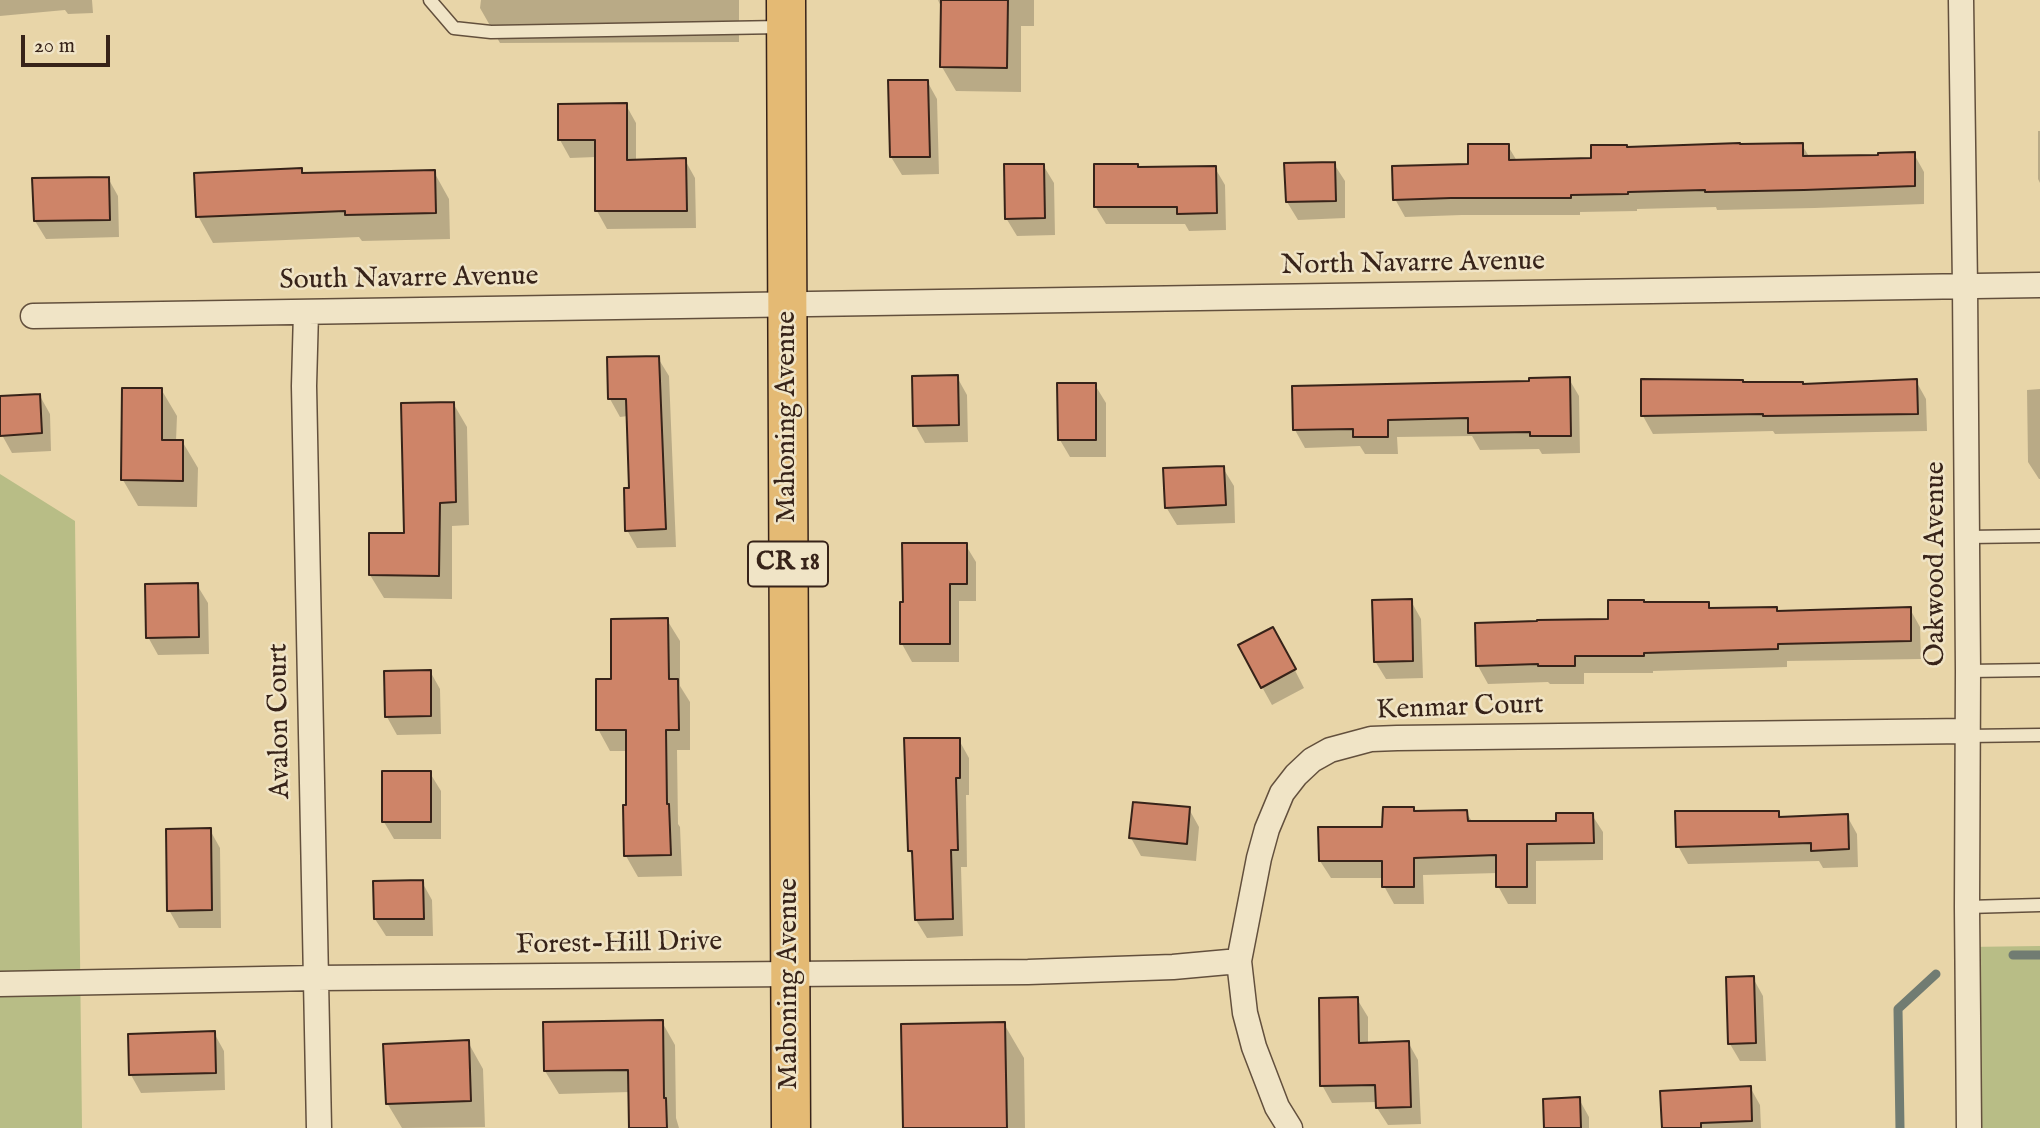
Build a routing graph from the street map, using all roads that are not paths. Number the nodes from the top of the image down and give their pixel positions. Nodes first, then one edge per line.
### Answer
1 (430, 0) edge
2 (1961, 0) edge
3 (786, 13) edge
4 (2040, 285) edge
5 (1965, 286) junction
6 (787, 304) junction
7 (306, 312) junction
8 (33, 316) dead end
9 (2040, 536) edge
10 (1967, 537) junction
11 (2040, 670) edge
12 (1968, 671) junction
13 (1967, 733) junction
14 (2040, 734) edge
15 (2040, 905) edge
16 (1966, 907) junction
17 (1239, 961) junction
18 (790, 973) junction
19 (316, 978) junction
20 (0, 984) edge
21 (319, 1128) edge
22 (791, 1128) edge
23 (1290, 1128) edge
24 (1969, 1128) edge

1 - 3 lane
2 - 5 street, Oakwood Avenue
3 - 6 main road, Mahoning Avenue / CR 18
4 - 5 street, North Navarre Avenue
5 - 6 street, North Navarre Avenue
5 - 10 street, Oakwood Avenue
6 - 7 street, South Navarre Avenue
6 - 18 main road, Mahoning Avenue / CR 18
7 - 8 street, South Navarre Avenue
7 - 19 street, Avalon Court
9 - 10 lane
10 - 12 street, Oakwood Avenue
11 - 12 lane
12 - 13 street, Oakwood Avenue
13 - 14 lane
13 - 16 street, Oakwood Avenue
13 - 17 street, Kenmar Court
15 - 16 lane
16 - 24 street, Oakwood Avenue
17 - 18 street, Forest-Hill Drive
17 - 23 street, Kenmar Court
18 - 19 street, Forest-Hill Drive
18 - 22 main road, Mahoning Avenue / CR 18
19 - 20 street, Forest-Hill Drive
19 - 21 street, Avalon Court

